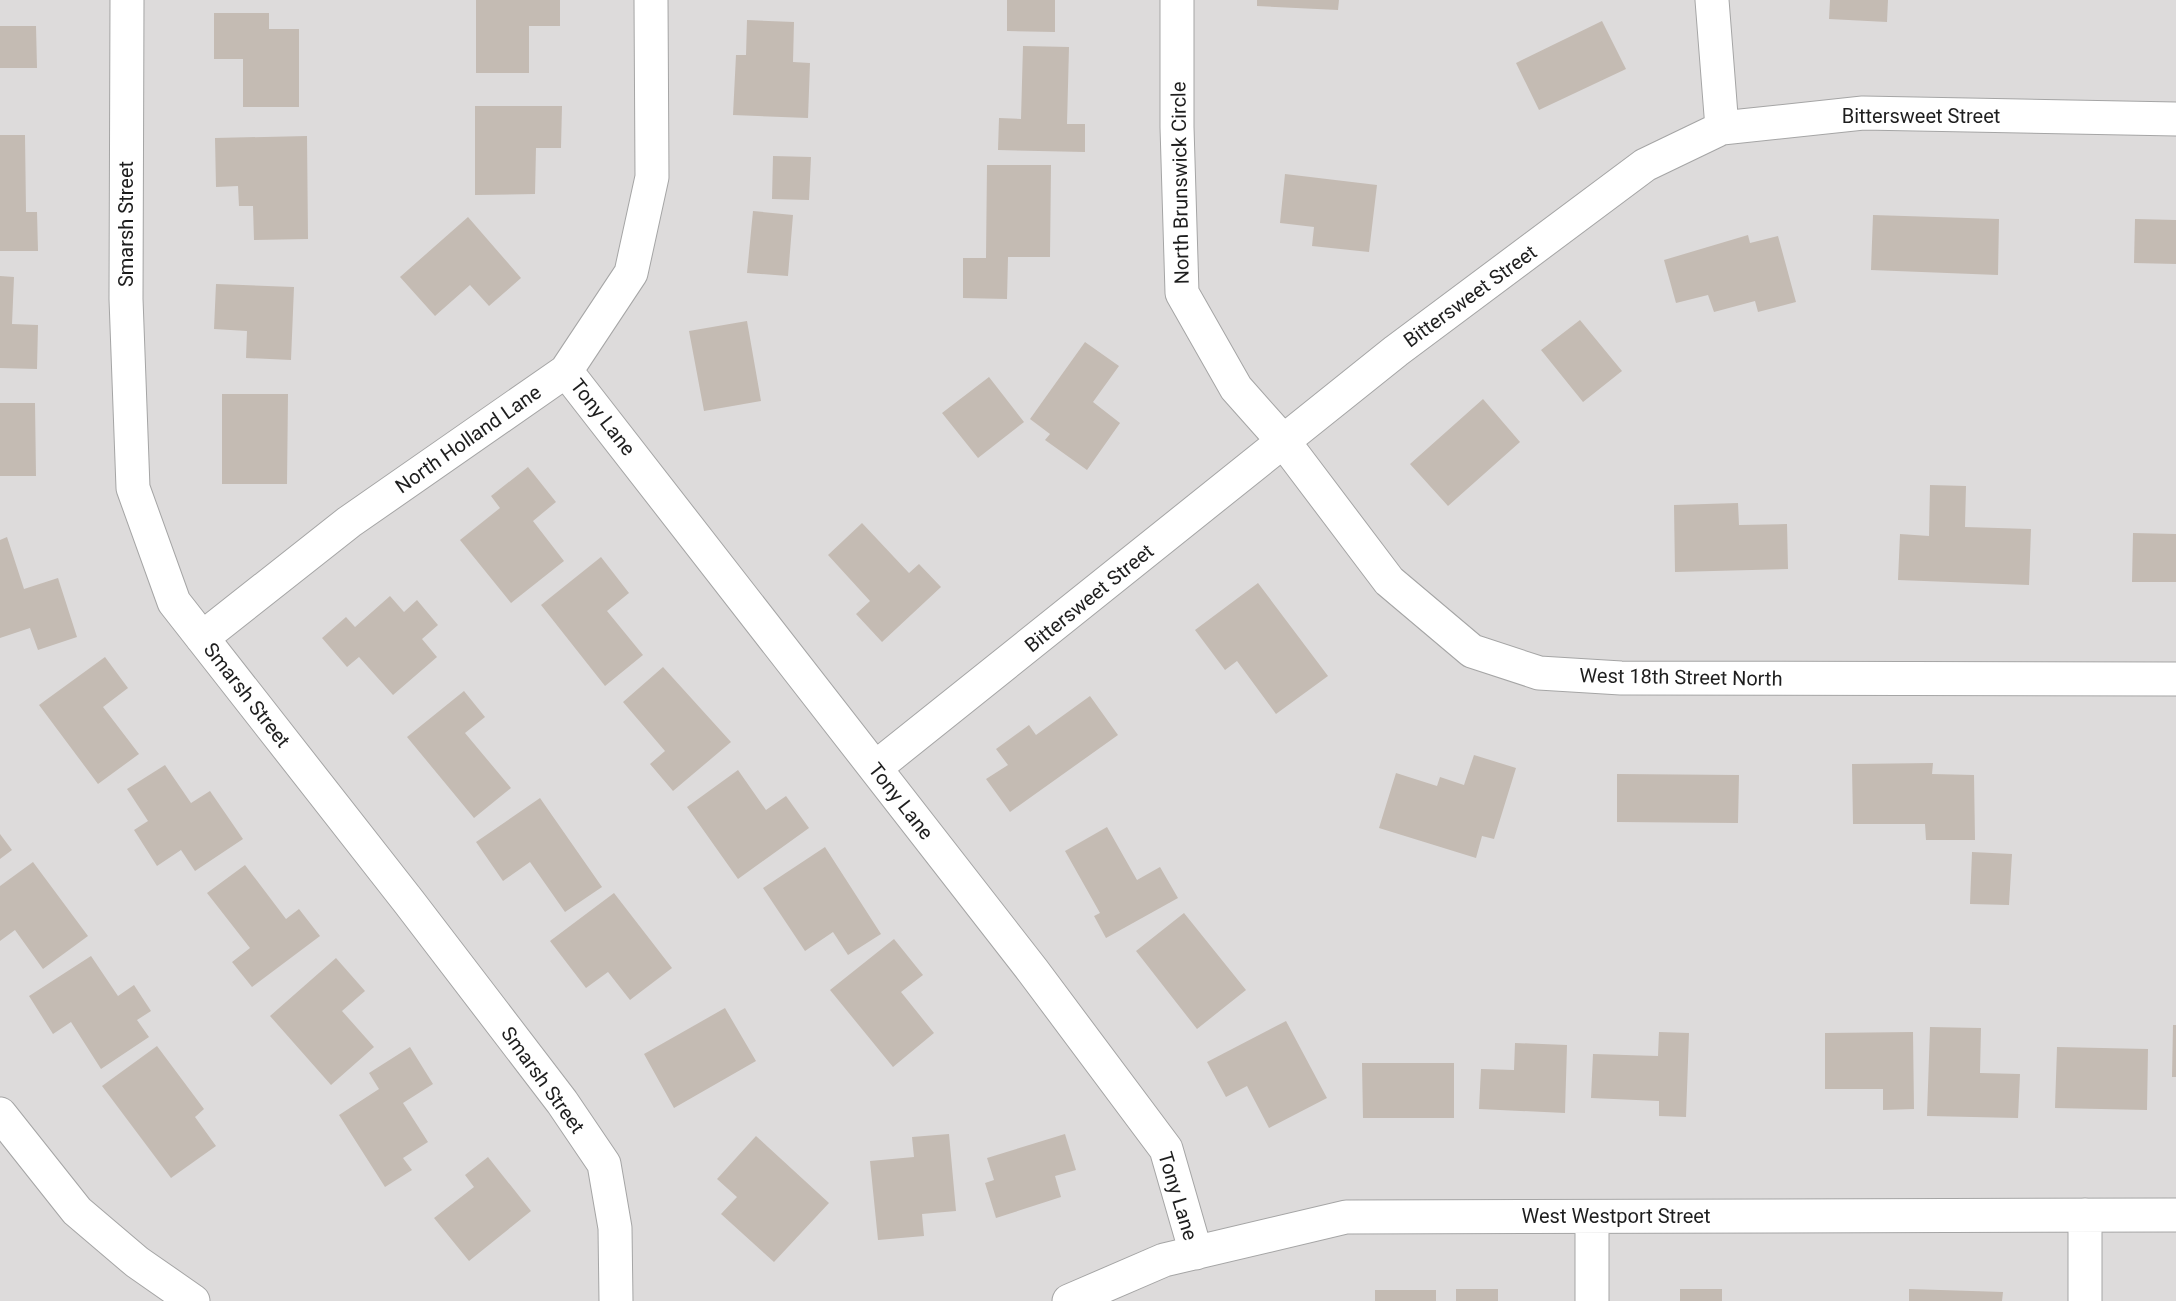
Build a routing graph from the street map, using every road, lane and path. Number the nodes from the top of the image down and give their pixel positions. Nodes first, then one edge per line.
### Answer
1 (127, 0) edge
2 (651, 0) edge
3 (1178, 0) edge
4 (1712, 0) edge
5 (2176, 119) edge
6 (1722, 128) junction
7 (566, 370) junction
8 (1284, 442) junction
9 (202, 639) junction
10 (2176, 679) edge
11 (875, 768) junction
12 (0, 1114) edge
13 (2085, 1215) junction
14 (2176, 1215) edge
15 (1592, 1217) junction
16 (1196, 1253) junction
17 (193, 1301) edge
18 (616, 1301) edge
19 (1069, 1301) edge
20 (1592, 1301) edge
21 (2085, 1301) edge

1 - 9 street, Smarsh Street
2 - 7 street, North Holland Lane
3 - 8 street, North Brunswick Circle
4 - 6 street
5 - 6 street, Bittersweet Street
6 - 8 street, Bittersweet Street
7 - 9 street, North Holland Lane
7 - 11 street, Tony Lane
8 - 10 street, West 18th Street North
8 - 11 street, Bittersweet Street
9 - 18 street, Smarsh Street
11 - 16 street, Tony Lane
12 - 17 street
13 - 14 street, West Westport Street
13 - 15 street, West Westport Street
13 - 21 street
15 - 16 street, West Westport Street
15 - 20 street
16 - 19 street, West Westport Street

